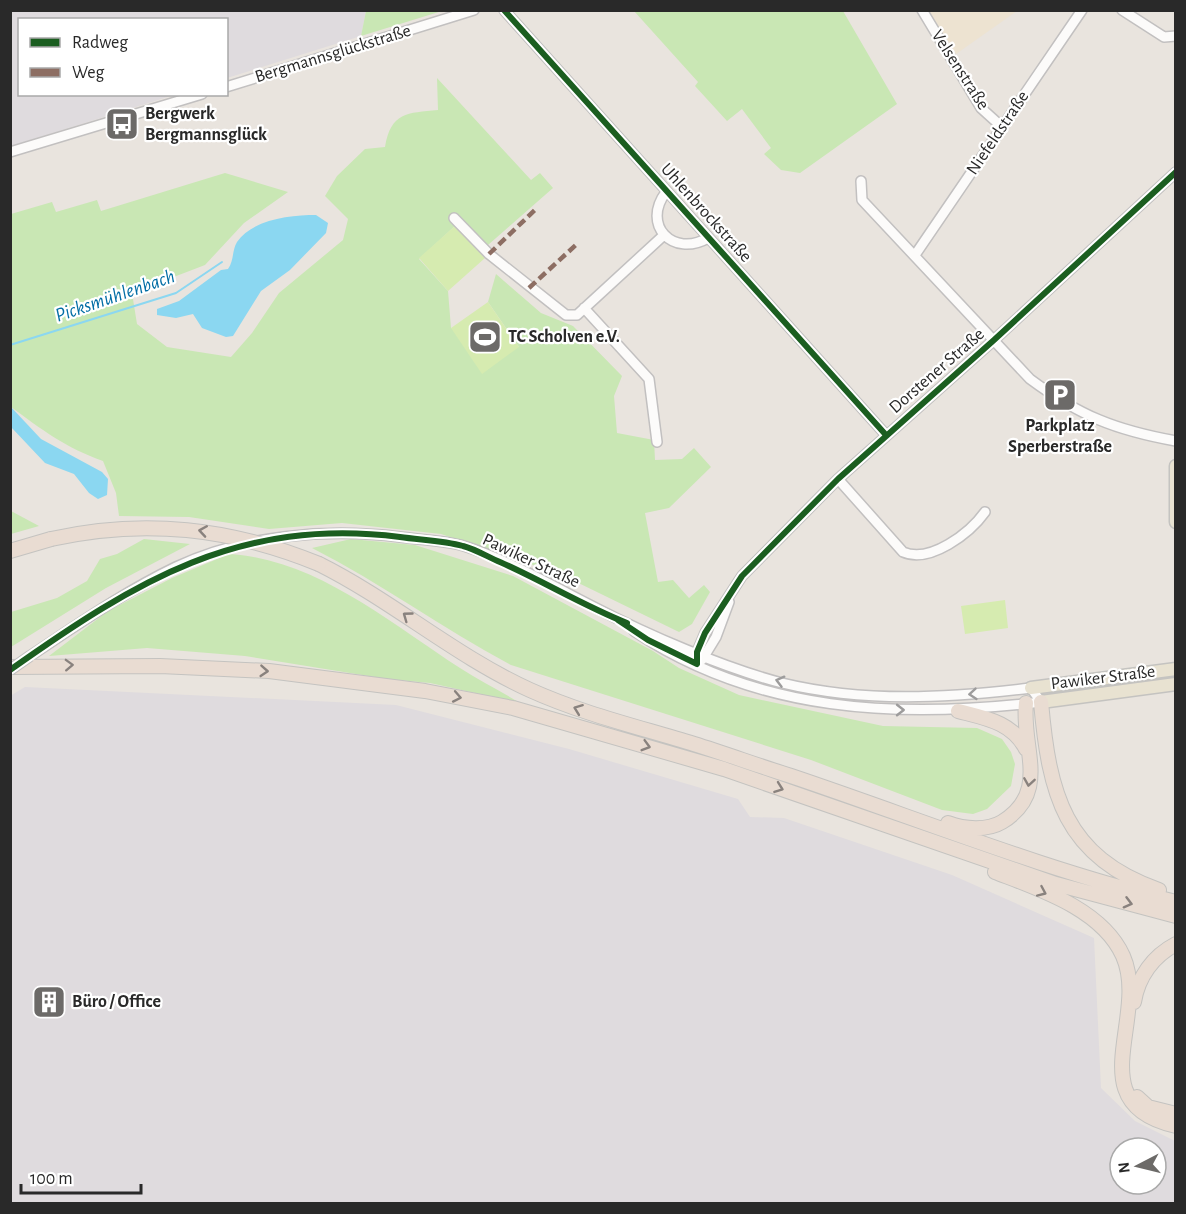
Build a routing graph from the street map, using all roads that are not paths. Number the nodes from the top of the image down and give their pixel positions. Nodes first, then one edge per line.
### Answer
1 (474, 10) edge
2 (504, 10) edge
3 (922, 10) edge
4 (1082, 10) edge
5 (1122, 10) edge
6 (1176, 36) edge
7 (228, 86) edge
8 (195, 96) edge
9 (1002, 127) junction
10 (10, 152) edge
11 (1176, 172) edge
12 (861, 181) dead end
13 (666, 192) junction
14 (454, 218) dead end
15 (664, 235) junction
16 (708, 238) junction
17 (915, 255) junction
18 (584, 308) junction
19 (994, 340) junction
20 (886, 435) junction
21 (1176, 441) edge
22 (657, 442) dead end
23 (1176, 466) edge
24 (838, 479) junction
25 (985, 512) dead end
26 (1176, 522) edge
27 (10, 551) edge
28 (618, 620) junction
29 (702, 654) junction
30 (697, 664) junction
31 (10, 668) edge
32 (1176, 669) edge
33 (1176, 684) edge
34 (1031, 688) junction
35 (1041, 702) junction
36 (1026, 704) junction
37 (958, 711) junction
38 (1030, 757) junction
39 (868, 802) junction
40 (932, 843) junction
41 (1176, 895) edge
42 (1176, 902) edge
43 (1176, 916) edge
44 (1176, 944) edge
45 (1176, 1114) edge
46 (1176, 1126) edge

1 - 7 street, Bergmannsglückstraße
2 - 13 street, Uhlenbrockstraße
3 - 9 street, Velsenstraße
4 - 9 street, Niefeldstraße
5 - 6 street
8 - 10 street
9 - 17 street, Niefeldstraße
11 - 19 street, Dorstener Straße
12 - 17 street
13 - 15 street
13 - 16 street, Uhlenbrockstraße
14 - 18 street
15 - 16 street
15 - 18 street
16 - 20 street, Uhlenbrockstraße
17 - 19 street
18 - 22 street
19 - 20 street, Dorstener Straße
19 - 21 street
20 - 24 street, Dorstener Straße
23 - 26 main road
24 - 25 street
24 - 29 street, Dorstener Straße
39 -> 27 highway, bridge
28 - 29 street, Pawiker Straße
28 - 30 street, Pawiker Straße
28 - 31 street, Pawiker Straße, bridge
29 - 30 street, Dorstener Straße
34 -> 29 street, Pawiker Straße
30 -> 37 street, Pawiker Straße
31 -> 40 highway
32 - 34 main road, Pawiker Straße
33 - 35 main road, Pawiker Straße
34 - 35 street, Pawiker Straße
34 - 36 street, Pawiker Straße
35 - 36 street, Pawiker Straße
35 - 41 highway
36 - 37 street, Pawiker Straße
36 - 38 highway
37 - 38 highway
38 -> 39 highway
39 - 42 highway
40 -> 43 highway
40 -> 46 highway
44 - 45 highway

